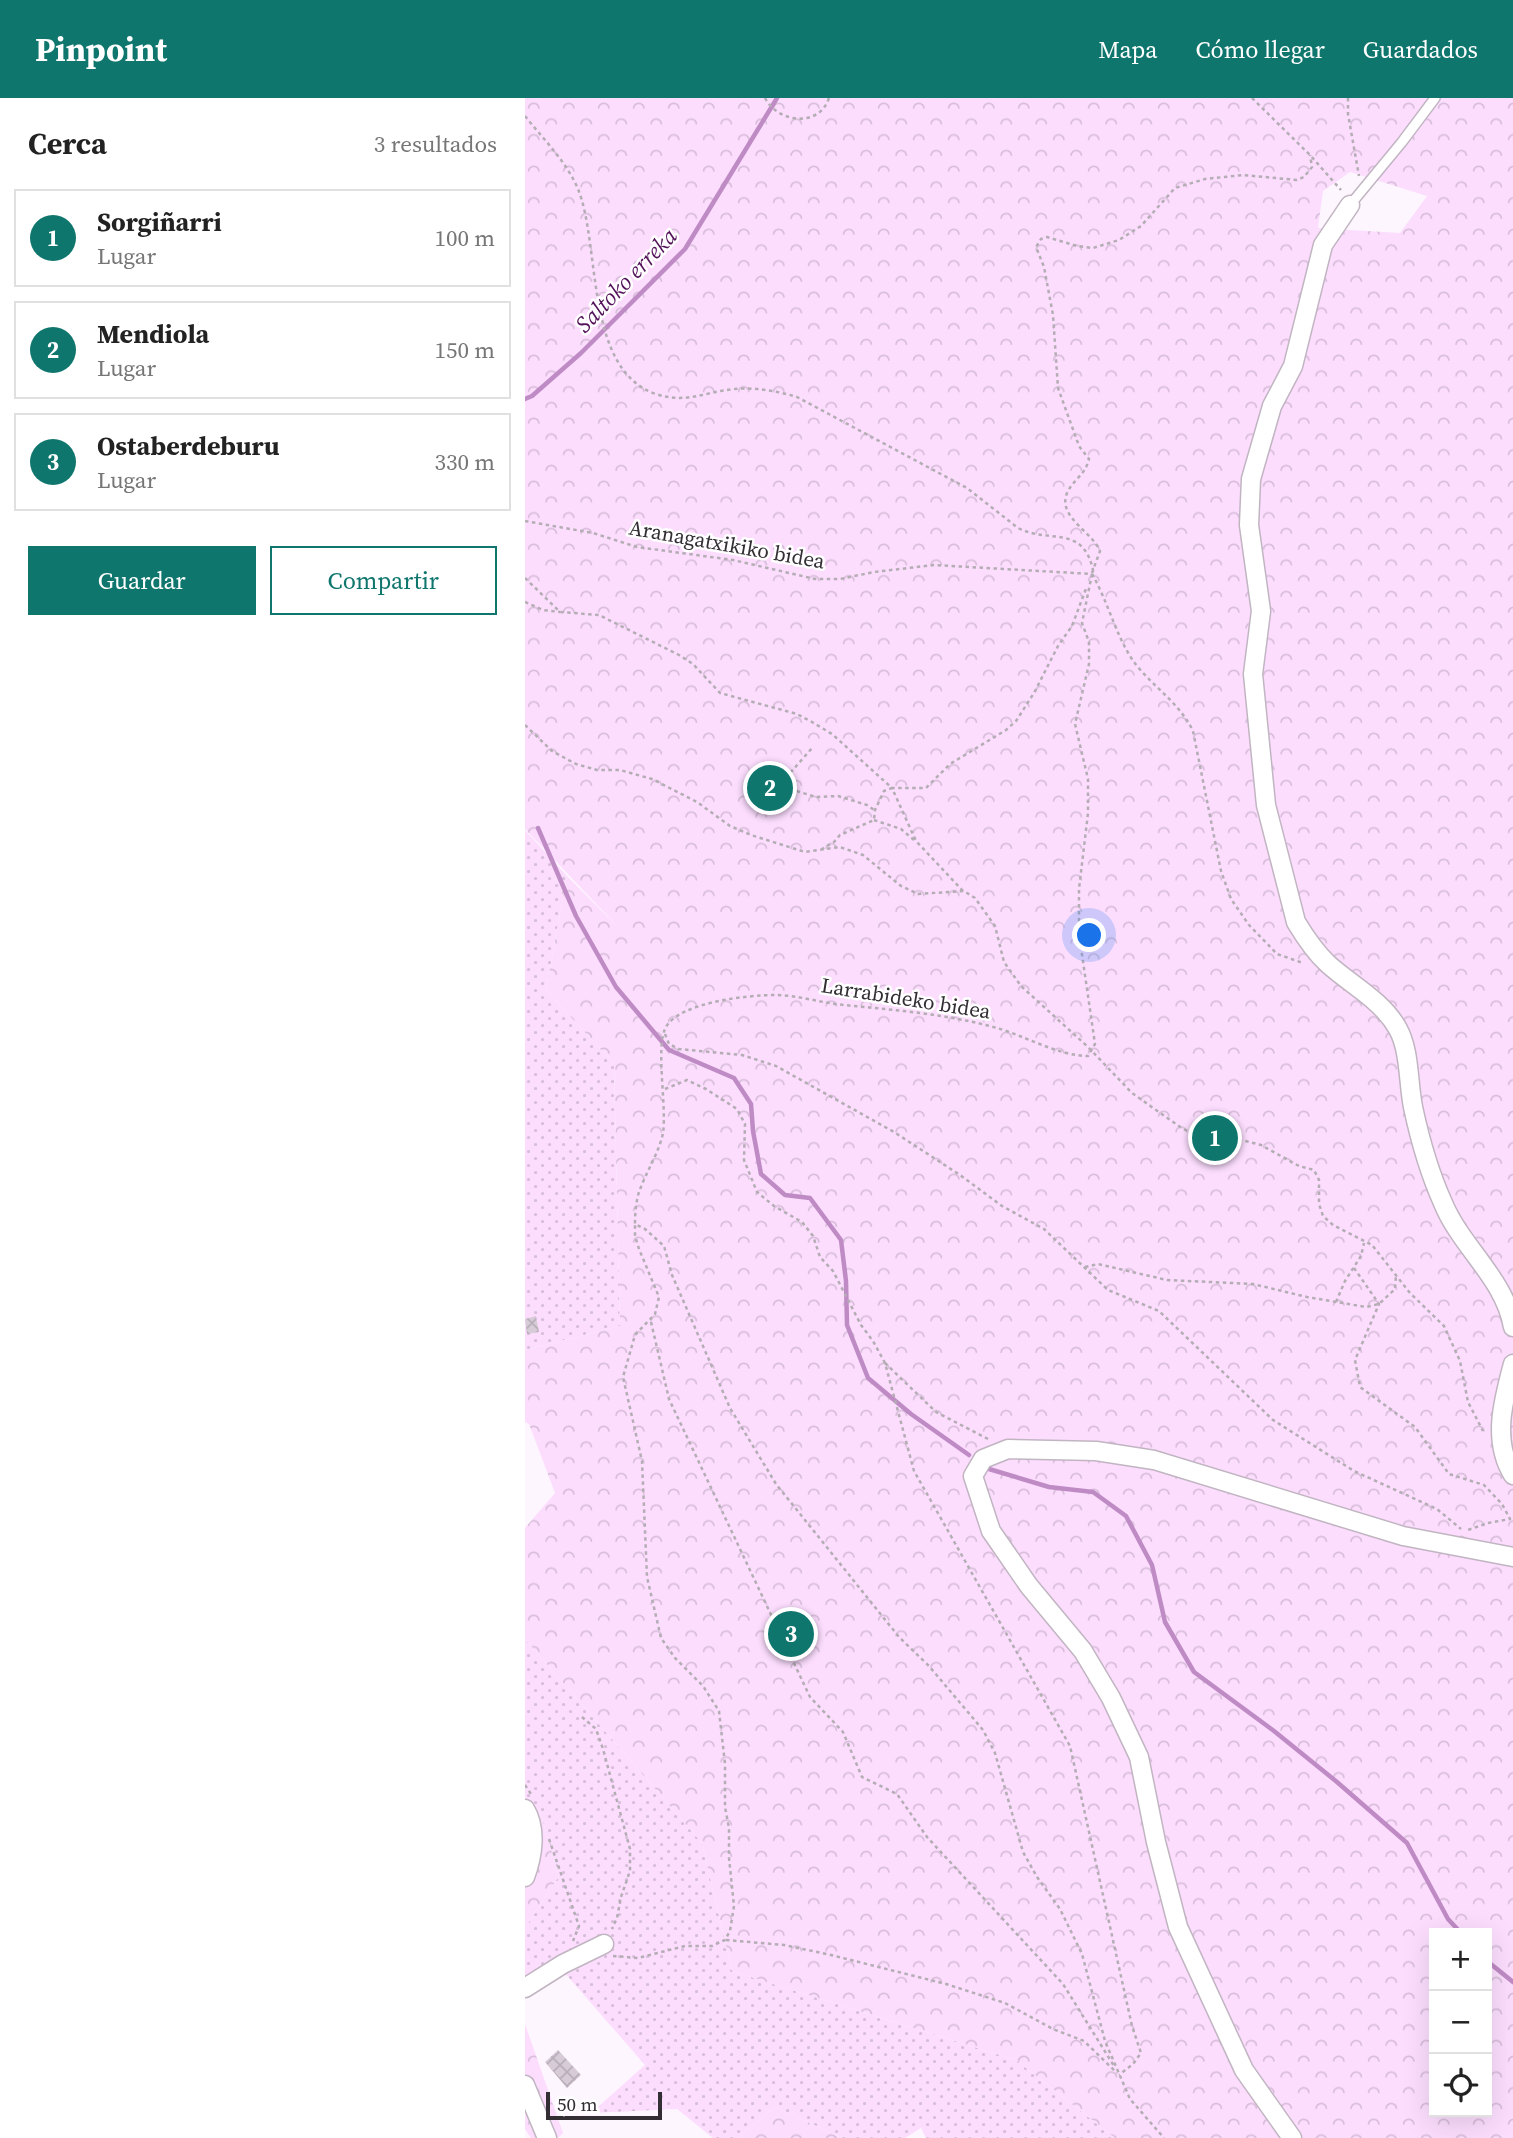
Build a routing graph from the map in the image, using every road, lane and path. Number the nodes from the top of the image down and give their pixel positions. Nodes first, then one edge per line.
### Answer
1 (765, 98) edge
2 (829, 98) edge
3 (1252, 98) edge
4 (1348, 98) edge
5 (1435, 98) edge
6 (525, 116) edge
7 (1310, 155) junction
8 (1360, 179) dead end
9 (1350, 205) junction
10 (525, 521) edge
11 (1092, 572) junction
12 (525, 578) edge
13 (525, 602) edge
14 (559, 611) junction
15 (525, 725) edge
16 (813, 747) dead end
17 (770, 788) dead end
18 (892, 788) junction
19 (776, 789) junction
20 (875, 810) junction
21 (874, 820) junction
22 (916, 841) junction
23 (816, 851) junction
24 (964, 891) junction
25 (1327, 964) junction
26 (664, 1031) junction
27 (1091, 1051) junction
28 (664, 1089) junction
29 (635, 1224) junction
30 (1364, 1242) junction
31 (1085, 1268) junction
32 (1354, 1268) junction
33 (1396, 1273) junction
34 (1336, 1302) junction
35 (1379, 1304) junction
36 (650, 1322) junction
37 (1513, 1327) edge
38 (885, 1363) junction
39 (1513, 1364) edge
40 (1488, 1436) dead end
41 (1008, 1449) junction
42 (1513, 1475) edge
43 (1464, 1531) junction
44 (1476, 1537) dead end
45 (1513, 1557) edge
46 (582, 1717) dead end
47 (525, 1785) edge
48 (530, 1804) edge
49 (547, 1829) dead end
50 (525, 1877) edge
51 (725, 1940) junction
52 (598, 1947) junction
53 (559, 1966) junction
54 (525, 1988) edge
55 (1119, 2075) junction
56 (525, 2085) edge
57 (547, 2138) edge
58 (1164, 2138) edge
59 (1292, 2138) edge

1 - 2 path
3 - 7 path
4 - 8 path
5 - 9 lane
6 - 11 path
7 - 9 path
7 - 11 path
9 - 25 street
10 - 11 path, Aranagatxikiko bidea
11 - 18 path
11 - 25 path
11 - 27 path
12 - 14 path
13 - 14 path
14 - 18 path
15 - 23 path
16 - 19 path
17 - 19 path
18 - 20 path
18 - 22 path
19 - 20 path
20 - 21 path
21 - 22 path
21 - 23 path
22 - 24 path
23 - 24 path
24 - 27 path
25 - 37 street
26 - 27 path, Larrabideko bidea
26 - 28 path
26 - 31 path
27 - 30 path
28 - 29 path
28 - 38 path
29 - 36 path
29 - 55 path
30 - 32 path
30 - 33 path
31 - 34 path
31 - 43 path
32 - 34 path
32 - 35 path
33 - 35 path
33 - 40 path
34 - 35 path
35 - 43 path
36 - 51 path
36 - 55 path
38 - 41 path
38 - 55 path
39 - 42 street
41 - 45 street
41 - 59 street
43 - 44 path
46 - 52 path
47 - 48 path
48 - 50 street
49 - 53 path
51 - 52 path
51 - 55 path
52 - 53 street
53 - 54 street
55 - 58 path
56 - 57 street

